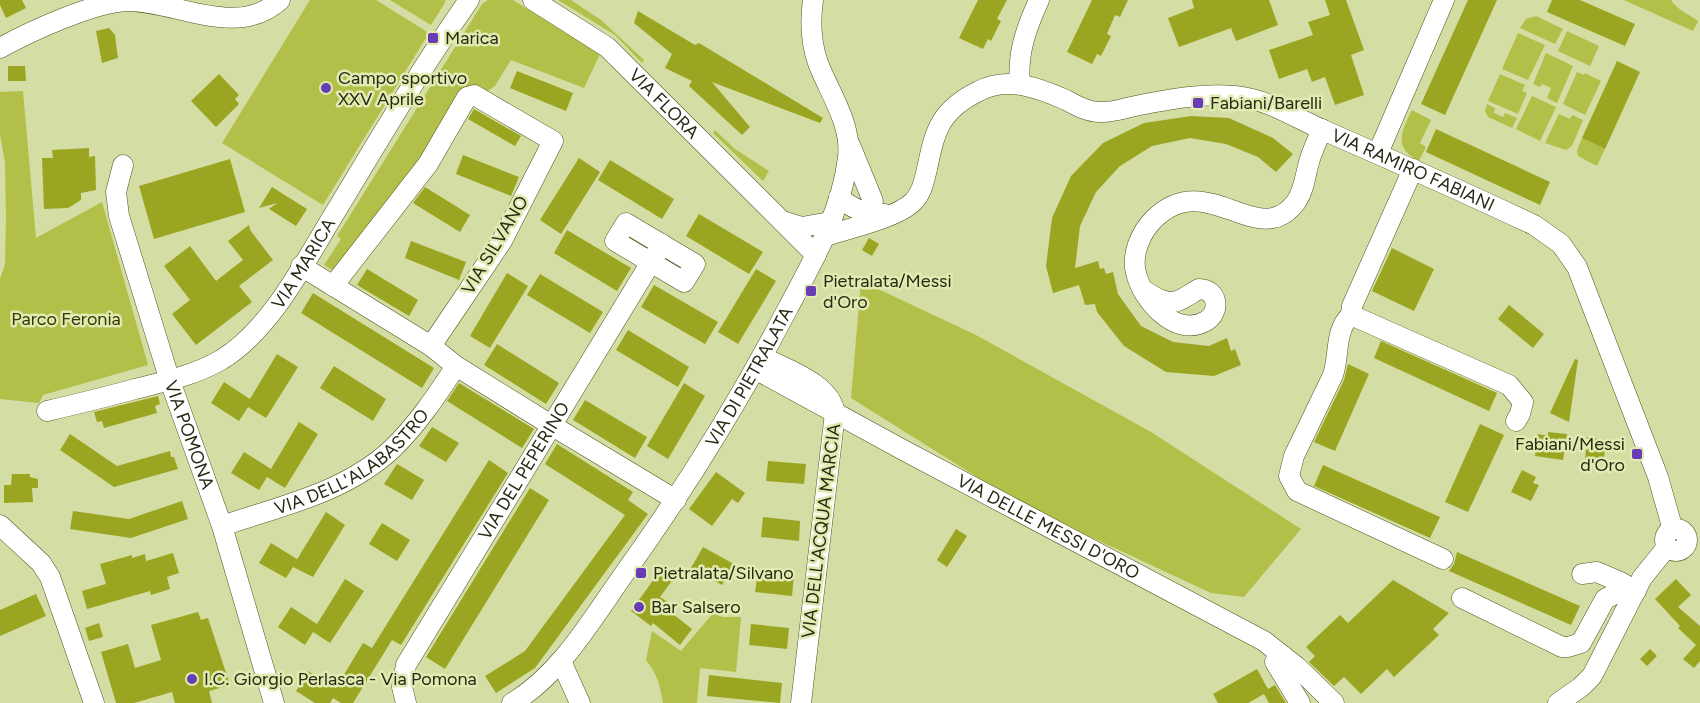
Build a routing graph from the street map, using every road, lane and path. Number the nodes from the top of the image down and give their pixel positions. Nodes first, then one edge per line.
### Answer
1 (280, 0) edge
2 (469, 0) edge
3 (533, 0) edge
4 (813, 0) edge
5 (1039, 0) edge
6 (1444, 0) edge
7 (0, 48) edge
8 (1020, 84) junction
9 (1322, 129) junction
10 (848, 141) junction
11 (1378, 153) junction
12 (123, 165) dead end
13 (1413, 169) junction
14 (839, 197) junction
15 (873, 201) junction
16 (891, 214) junction
17 (782, 221) junction
18 (827, 229) junction
19 (662, 244) junction
20 (816, 255) junction
21 (651, 263) junction
22 (301, 266) junction
23 (333, 286) junction
24 (1142, 289) dead end
25 (1351, 315) junction
26 (431, 346) junction
27 (759, 363) junction
28 (456, 366) junction
29 (170, 381) junction
30 (47, 411) dead end
31 (835, 413) junction
32 (1516, 421) dead end
33 (551, 425) junction
34 (676, 500) junction
35 (0, 525) edge
36 (222, 526) junction
37 (1443, 559) dead end
38 (1582, 574) dead end
39 (1628, 586) junction
40 (1462, 598) dead end
41 (1283, 656) junction
42 (561, 661) junction
43 (94, 703) edge
44 (274, 703) edge
45 (406, 703) edge
46 (512, 703) edge
47 (580, 703) edge
48 (801, 703) edge
49 (1300, 703) edge
50 (1334, 703) edge
51 (1558, 703) edge

1 - 7 street
2 - 22 street, VIA MARICA
3 - 17 street, VIA FLORA
4 - 10 street, VIA DI PIETRALATA
5 - 8 street
6 - 11 street
8 - 9 street, VIA RAMIRO FABIANI
8 - 16 street, VIA RAMIRO FABIANI
9 - 11 street, VIA RAMIRO FABIANI
9 - 24 street
10 - 14 street, VIA DI PIETRALATA
10 - 15 street
11 - 13 street, VIA RAMIRO FABIANI
12 - 29 street, VIA POMONA
13 - 25 street
13 - 39 street, VIA RAMIRO FABIANI
14 - 15 street
14 - 16 street
14 - 18 street, VIA DI PIETRALATA
15 - 16 street
16 - 18 street, VIA RAMIRO FABIANI
17 - 18 street
17 - 20 street, VIA FLORA
18 - 20 street, VIA DI PIETRALATA
19 - 21 street, VIA DEL PEPERINO
19 - 21 street
19 - 21 street
20 - 27 street, VIA DI PIETRALATA
21 - 33 street, VIA DEL PEPERINO
22 - 23 street
22 - 29 street, VIA MARICA
23 - 26 street
23 - 26 street, VIA SILVANO
25 - 32 street
25 - 37 street
26 - 28 street
27 - 31 street, VIA DELL'ACQUA MARCIA
27 - 34 street, VIA DI PIETRALATA
28 - 33 street
28 - 36 street, VIA DELL'ALABASTRO
29 - 30 street, VIA MARICA
29 - 36 street, VIA POMONA
31 - 41 street, VIA DELLE MESSI D'ORO
31 - 48 street, VIA DELL'ACQUA MARCIA
33 - 34 street
33 - 45 street, VIA DEL PEPERINO
34 - 42 street, VIA DI PIETRALATA
35 - 43 street
36 - 44 street, VIA POMONA
38 - 39 street
39 - 40 street
39 - 51 street, VIA RAMIRO FABIANI
41 - 49 street
41 - 50 street, VIA DELLE MESSI D'ORO
42 - 46 street, VIA DI PIETRALATA
42 - 47 street

